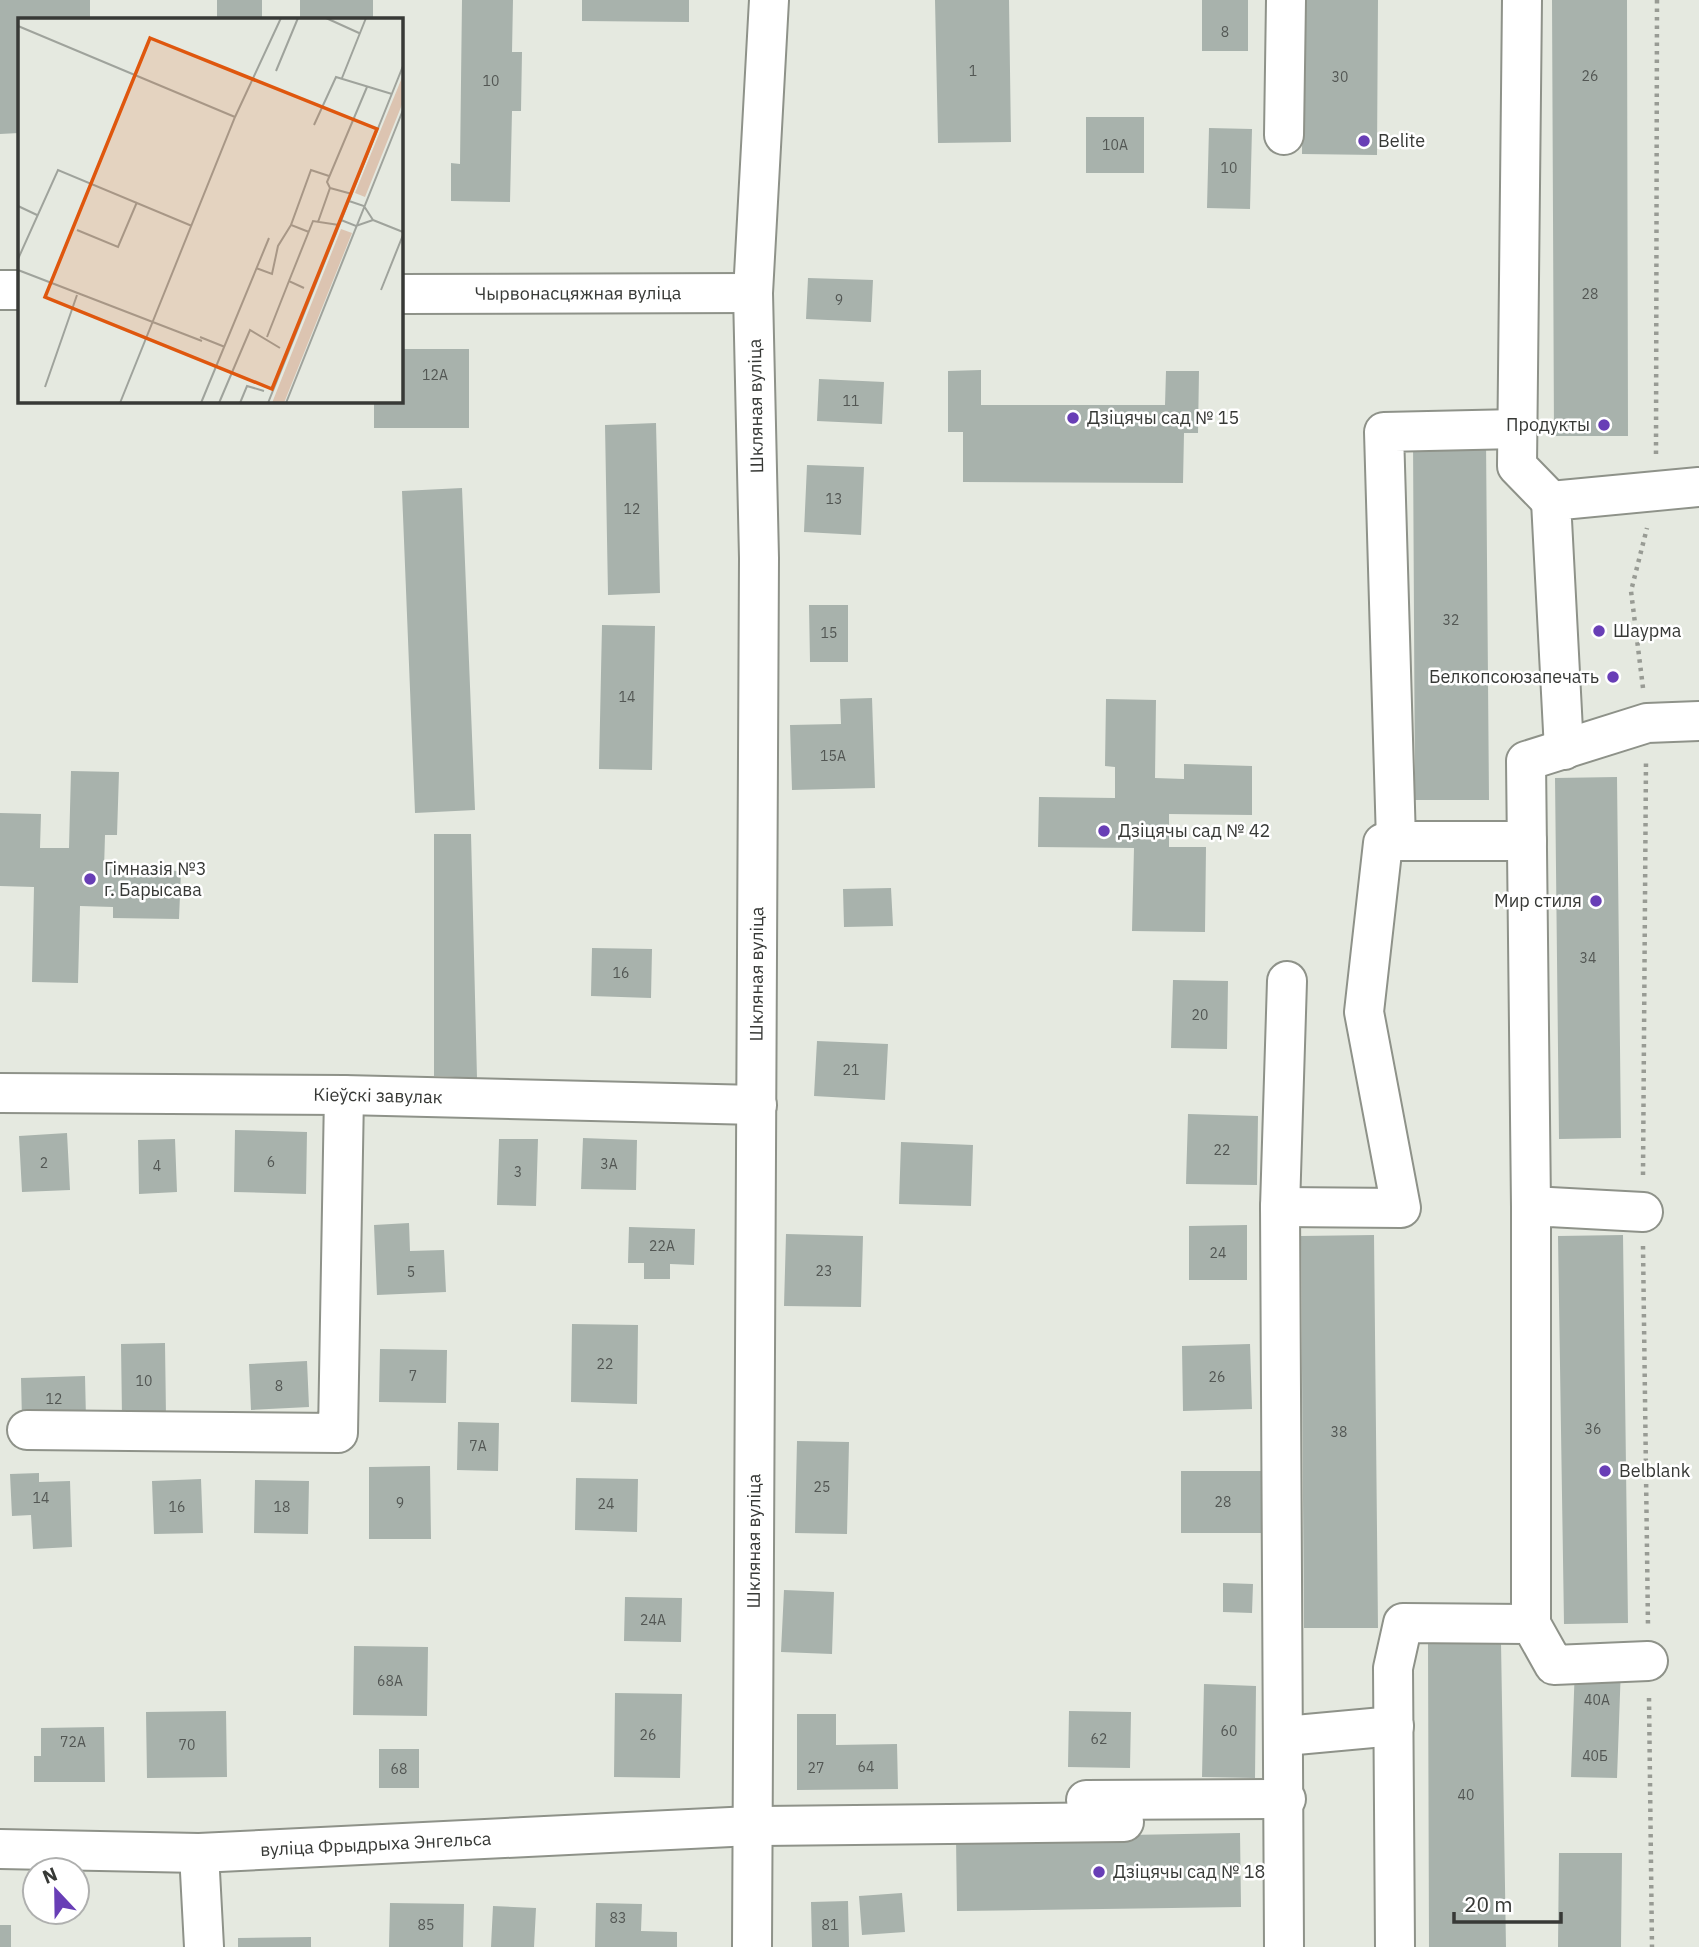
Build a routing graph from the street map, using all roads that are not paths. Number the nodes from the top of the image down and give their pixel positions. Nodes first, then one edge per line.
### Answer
1 (769, 0) edge
2 (1286, 0) edge
3 (1522, 0) edge
4 (1284, 135) dead end
5 (0, 290) edge
6 (18, 290) edge
7 (753, 293) junction
8 (402, 295) edge
9 (1517, 429) junction
10 (1699, 487) edge
11 (1551, 501) junction
12 (1699, 721) edge
13 (1564, 750) junction
14 (1396, 841) junction
15 (1527, 841) junction
16 (1287, 981) dead end
17 (0, 1093) edge
18 (344, 1095) junction
19 (757, 1105) junction
20 (1531, 1206) junction
21 (1280, 1208) junction
22 (1643, 1212) road end
23 (27, 1430) dead end
24 (1531, 1624) junction
25 (1648, 1661) road end
26 (1394, 1726) junction
27 (1285, 1736) junction
28 (1286, 1799) junction
29 (1042, 1800) dead end
30 (1124, 1822) dead end
31 (751, 1826) junction
32 (0, 1849) edge
33 (199, 1853) junction
34 (204, 1947) edge
35 (752, 1947) edge
36 (1284, 1947) edge
37 (1395, 1947) edge

1 - 7 street, Шкляная вуліца
2 - 4 street
3 - 9 street
5 - 6 street
7 - 8 street, Чырвонасцяжная вуліца
7 - 19 street, Шкляная вуліца
9 - 11 street
9 - 14 street
10 - 11 street
11 - 13 street
12 - 13 street
13 - 15 street
14 - 15 street
14 - 21 street
15 - 20 street
16 - 21 street
17 - 18 street, Кіеўскі завулак
18 - 19 street, Кіеўскі завулак
18 - 23 street
19 - 31 street, Шкляная вуліца
20 - 22 street
20 - 24 street
21 - 27 street
24 - 25 street
24 - 26 street
26 - 27 street
26 - 37 street
27 - 28 street
28 - 29 street
28 - 36 street
30 - 31 street, вуліца Фрыдрыха Энгельса
31 - 33 street, вуліца Фрыдрыха Энгельса
31 - 35 street, Шкляная вуліца
32 - 33 street, вуліца Фрыдрыха Энгельса
33 - 34 street

